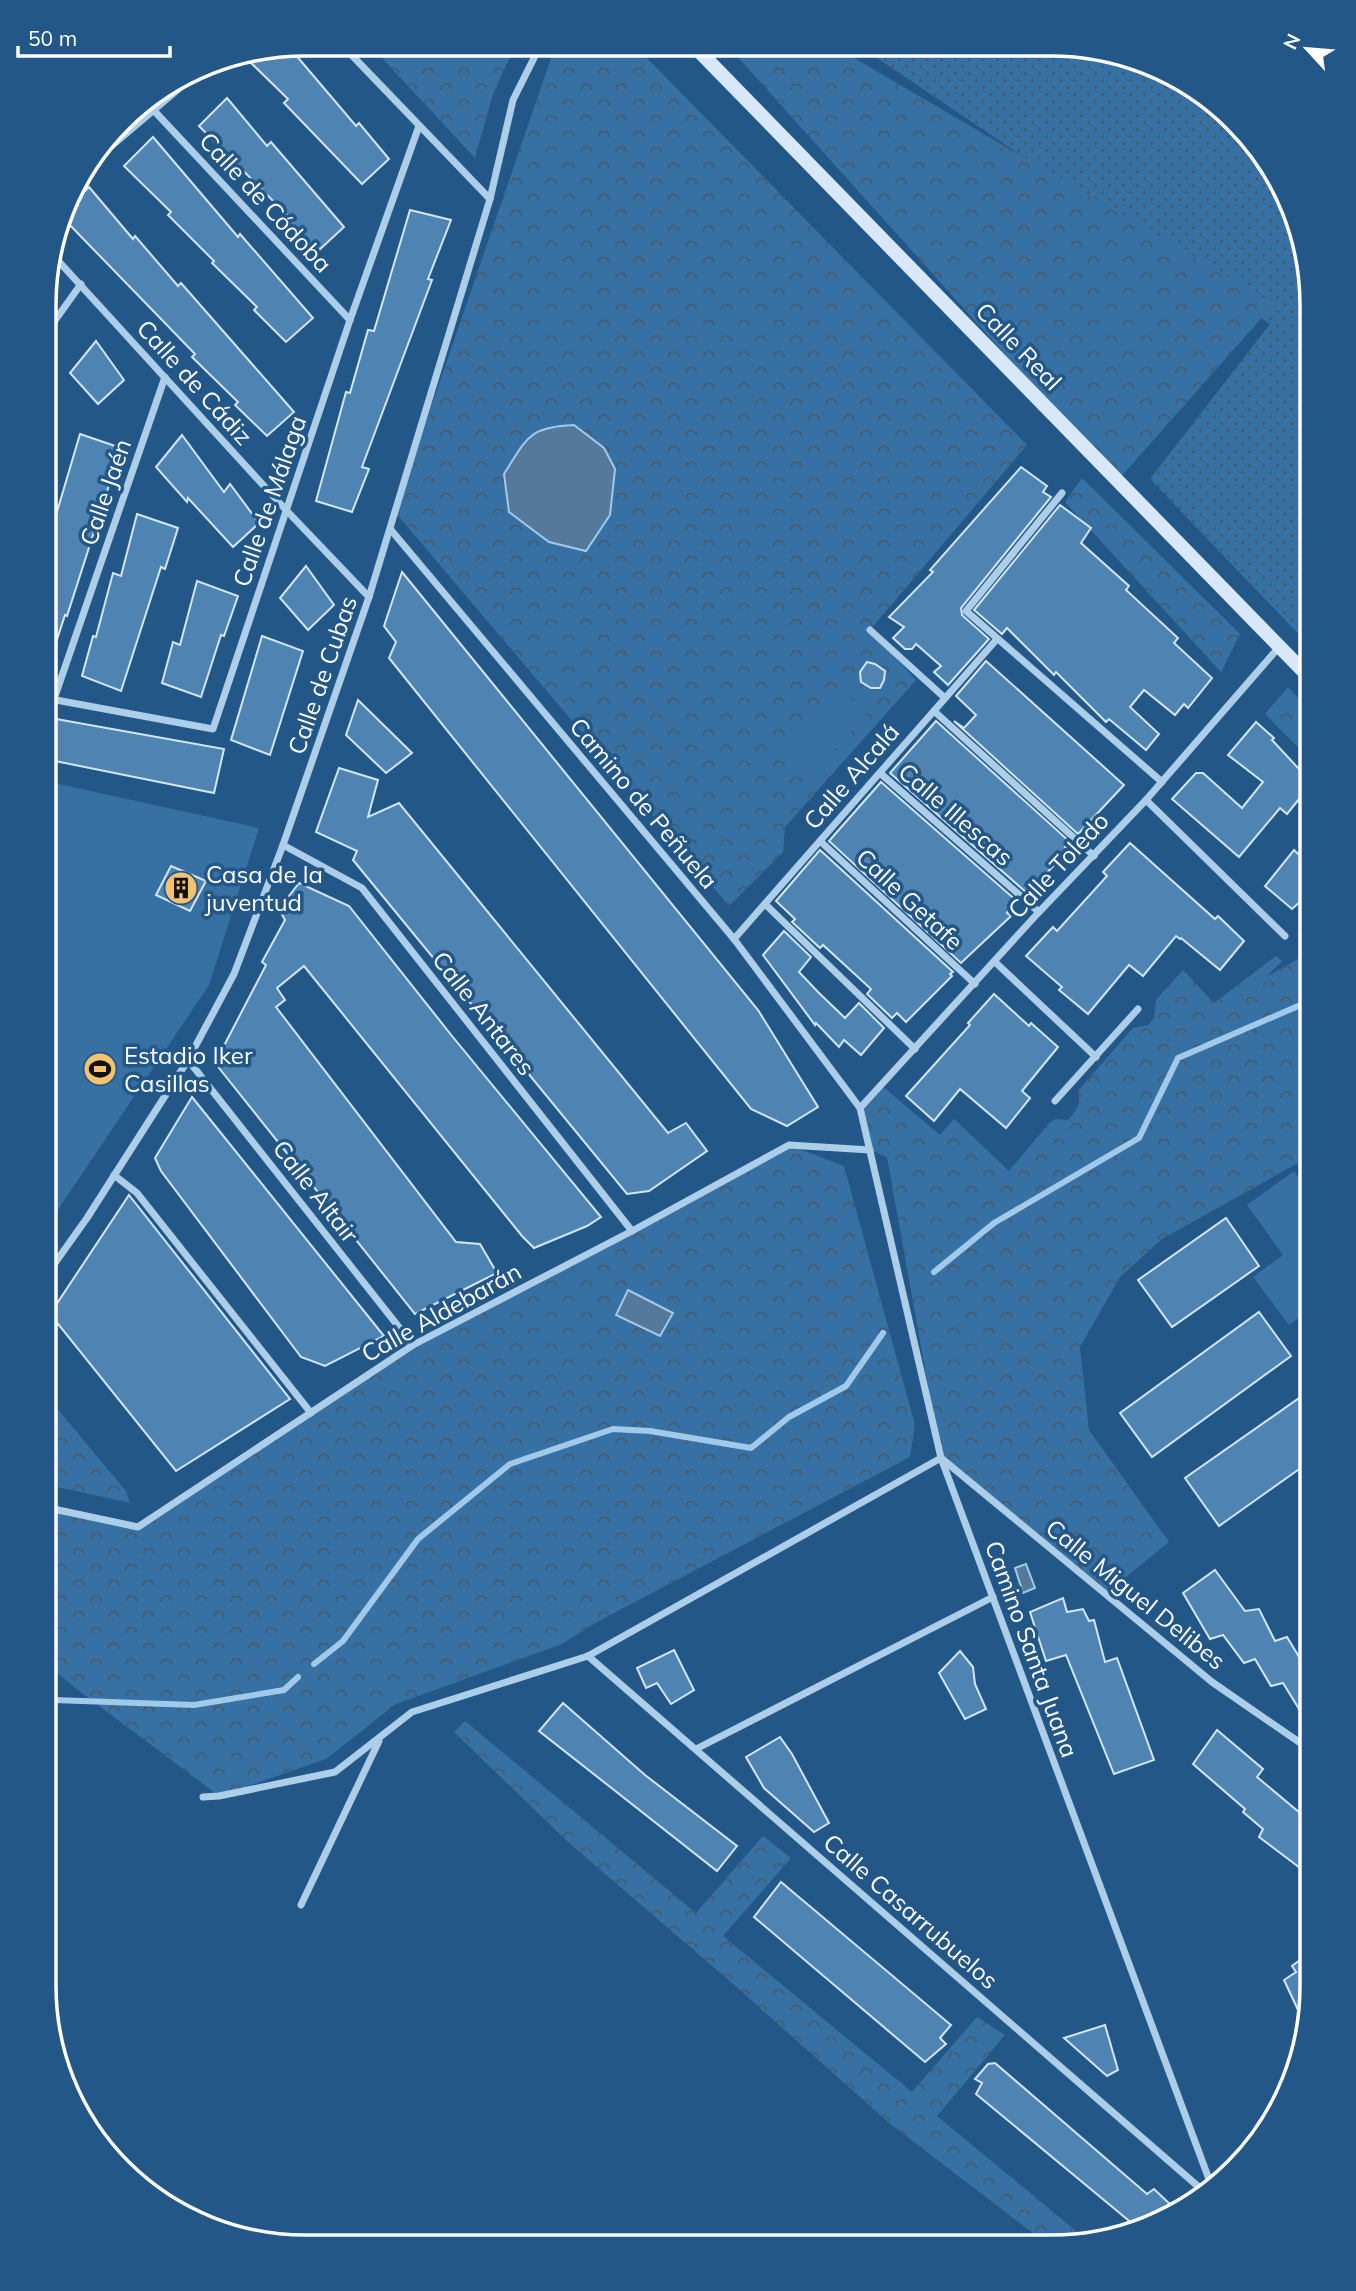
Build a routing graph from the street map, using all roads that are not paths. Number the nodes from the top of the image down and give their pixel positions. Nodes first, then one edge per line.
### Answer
1 (703, 56) edge
2 (353, 57) edge
3 (535, 57) edge
4 (179, 90) edge
5 (152, 108) edge
6 (155, 111) junction
7 (419, 126) junction
8 (117, 142) edge
9 (490, 200) junction
10 (60, 262) edge
11 (81, 284) junction
12 (56, 319) edge
13 (350, 320) junction
14 (164, 377) junction
15 (1062, 493) dead end
16 (286, 510) junction
17 (391, 530) junction
18 (369, 597) junction
19 (870, 630) dead end
20 (997, 639) junction
21 (1280, 646) junction
22 (1300, 667) edge
23 (56, 679) edge
24 (945, 698) junction
25 (56, 700) edge
26 (934, 711) junction
27 (880, 773) junction
28 (1162, 782) junction
29 (1146, 800) junction
30 (820, 841) junction
31 (283, 845) junction
32 (1094, 856) junction
33 (765, 904) junction
34 (1039, 912) junction
35 (1285, 936) dead end
36 (734, 939) junction
37 (995, 962) junction
38 (975, 984) junction
39 (1139, 1009) dead end
40 (915, 1049) junction
41 (1096, 1057) junction
42 (188, 1060) junction
43 (1055, 1101) dead end
44 (860, 1108) junction
45 (870, 1150) junction
46 (114, 1175) junction
47 (632, 1231) junction
48 (56, 1261) edge
49 (413, 1345) junction
50 (311, 1413) junction
51 (941, 1458) junction
52 (56, 1510) edge
53 (993, 1597) junction
54 (588, 1656) junction
55 (380, 1737) junction
56 (1300, 1743) edge
57 (696, 1749) junction
58 (203, 1797) dead end
59 (301, 1905) dead end
60 (1209, 2179) edge
61 (1199, 2187) edge

1 - 21 street, Calle Real
2 - 7 street
3 - 9 street, Calle de Cubas
4 - 6 street
5 - 6 street, Calle de Códoba
6 - 8 street
6 - 13 street, Calle de Códoba
7 - 9 street
7 - 13 street, Calle de Málaga
9 - 17 street, Calle de Cubas
10 - 11 street, Calle de Cádiz
11 - 12 street
11 - 14 street, Calle de Cádiz
13 - 16 street, Calle de Málaga
14 - 16 street, Calle de Cádiz
14 - 23 street, Calle Jaén
15 - 20 street
16 - 18 street, Calle de Cádiz
16 - 25 street, Calle de Málaga
17 - 18 street, Calle de Cubas
17 - 36 street, Camino de Peñuela
18 - 31 street, Calle de Cubas
19 - 24 street
20 - 24 street, Calle Alcalá
20 - 28 street
21 - 22 street, Calle Real
21 - 28 street, Calle Toledo
24 - 26 street, Calle Alcalá
26 - 27 street, Calle Alcalá
26 - 32 street
27 - 30 street, Calle Alcalá
27 - 34 street, Calle Illescas
28 - 29 street, Calle Toledo
29 - 32 street, Calle Toledo
29 - 35 street
30 - 33 street, Calle Alcalá
30 - 38 street, Calle Getafe
31 - 42 street, Calle de Cubas
31 - 47 street, Calle Antares
32 - 34 street, Calle Toledo
33 - 36 street, Calle Alcalá
33 - 40 street
34 - 37 street, Calle Toledo
36 - 44 street, Camino de Peñuela
37 - 38 street, Calle Toledo
37 - 41 street
38 - 40 street, Calle Toledo
39 - 41 street
40 - 44 street, Calle Toledo
41 - 43 street
42 - 46 street, Calle de Cubas
42 - 49 street, Calle Altair
44 - 45 street, Camino Santa Juana
45 - 47 street, Calle Aldebarán
45 - 51 street, Camino Santa Juana
46 - 48 street, Calle de Cubas
46 - 50 street
47 - 49 street, Calle Aldebarán
49 - 50 street, Calle Aldebarán
50 - 52 street, Calle Aldebarán
51 - 53 street, Camino Santa Juana
51 - 54 street
51 - 56 street, Calle Miguel Delibes
53 - 57 street
53 - 60 street, Camino Santa Juana
54 - 55 street
54 - 57 street, Calle Casarrubuelos
55 - 58 street
55 - 59 street
57 - 61 street, Calle Casarrubuelos

